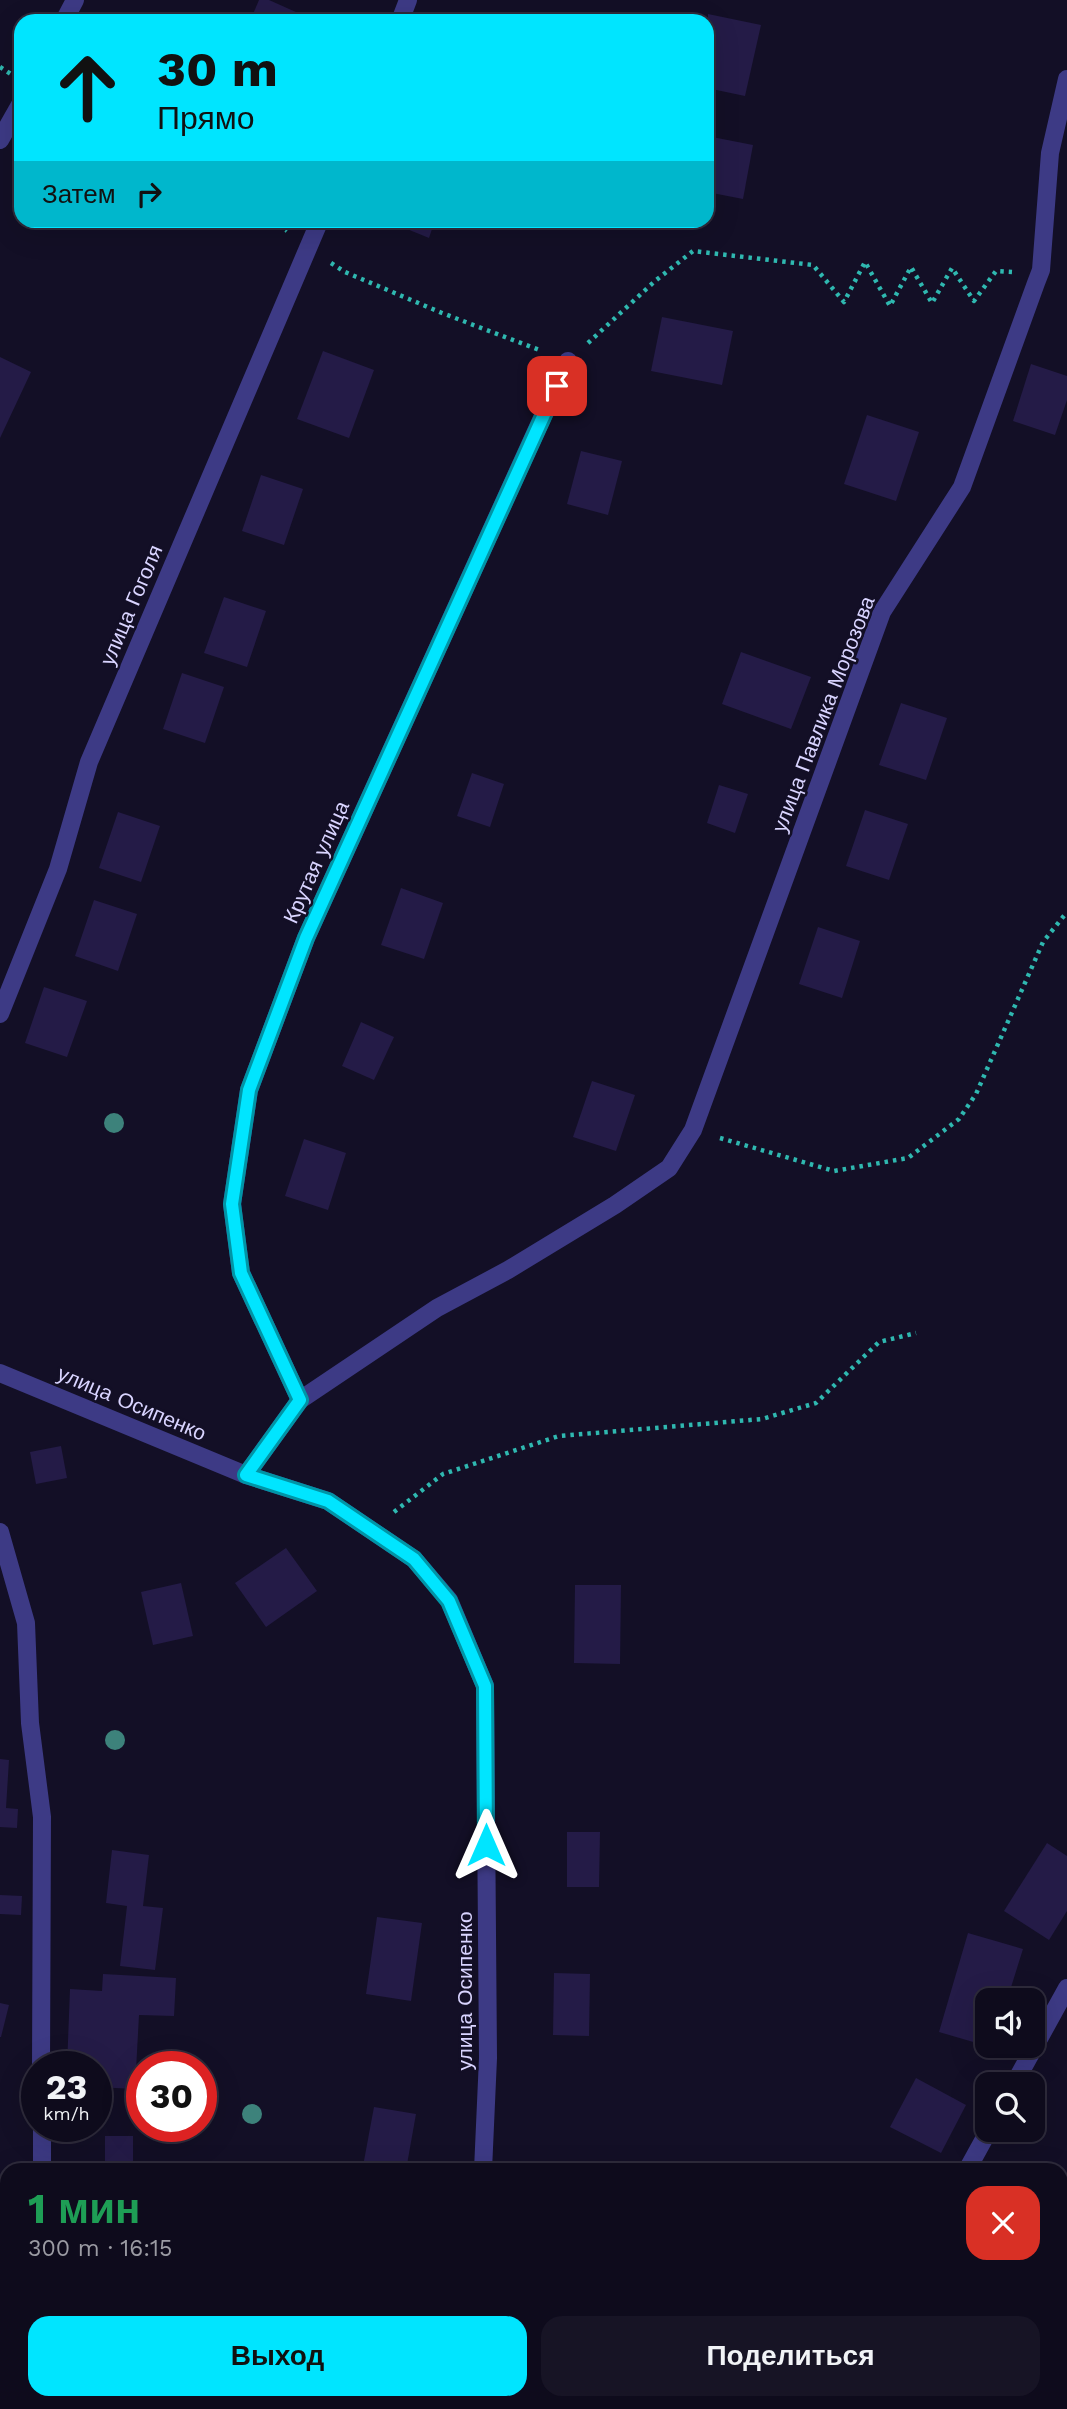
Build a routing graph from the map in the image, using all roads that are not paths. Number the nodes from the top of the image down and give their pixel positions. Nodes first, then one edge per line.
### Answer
1 (1067, 79) edge
2 (14, 115) edge
3 (0, 140) edge
4 (316, 228) edge
5 (568, 360) road end
6 (0, 1014) edge
7 (0, 1373) edge
8 (300, 1400) junction
9 (246, 1475) junction
10 (0, 1532) edge
11 (1067, 1988) edge
12 (41, 2051) edge
13 (1021, 2072) edge
14 (42, 2142) edge
15 (982, 2142) edge
16 (42, 2163) edge
17 (483, 2163) edge
18 (971, 2163) edge

1 - 8 street, улица Павлика Морозова
2 - 3 street
4 - 6 street, улица Гоголя
5 - 8 street, Крутая улица
7 - 9 street, улица Осипенко
8 - 9 street
9 - 17 street, улица Осипенко
10 - 12 street
11 - 13 street
14 - 16 street
15 - 18 street

